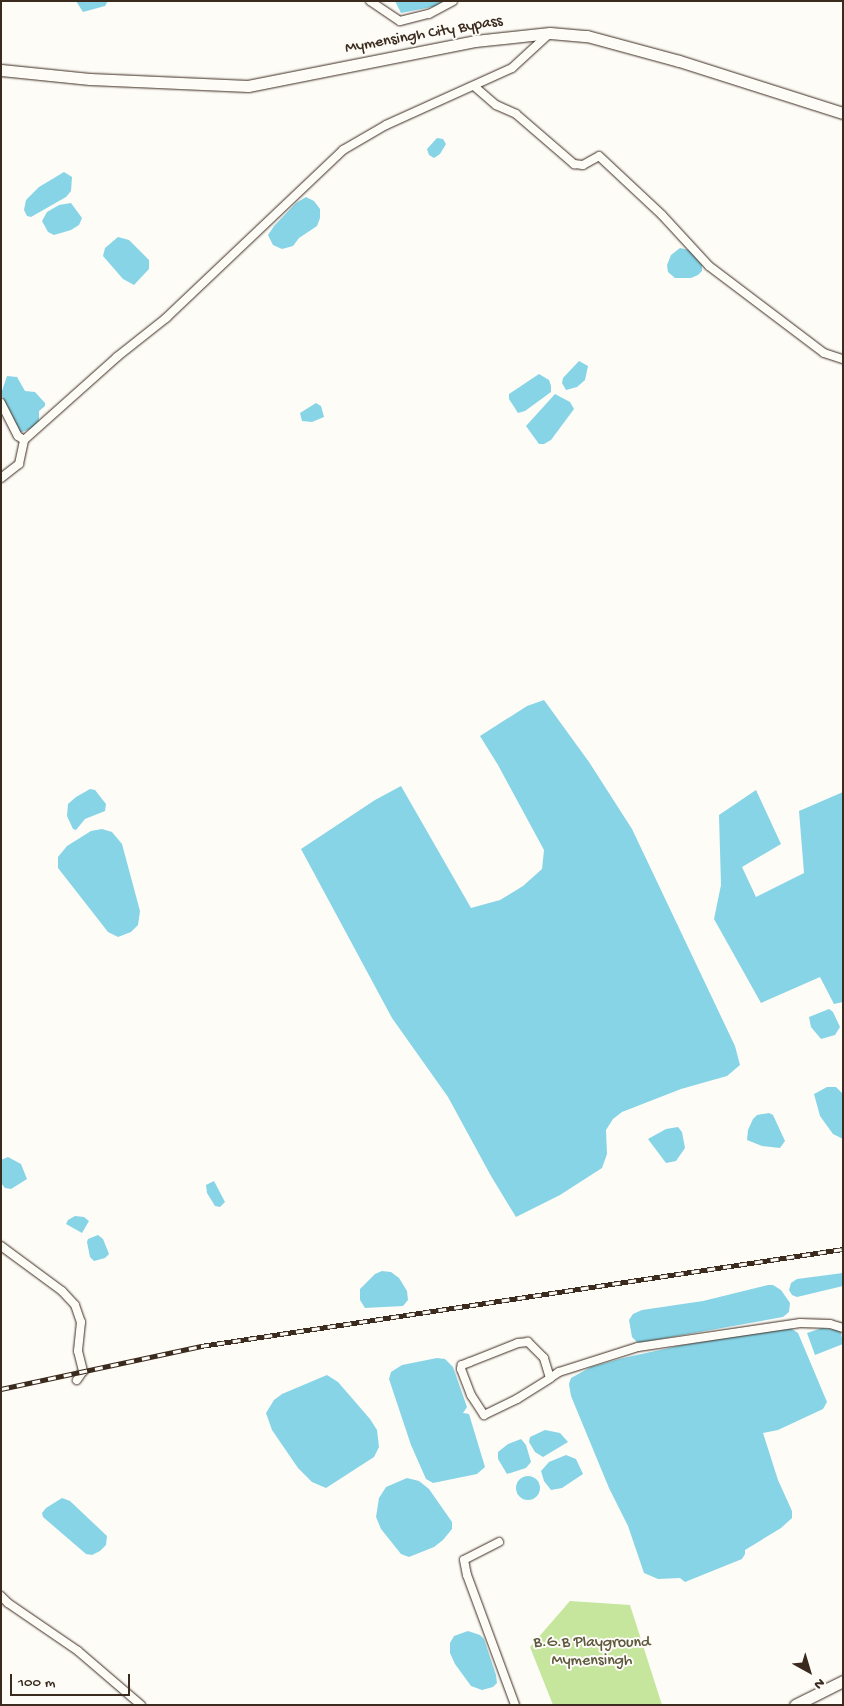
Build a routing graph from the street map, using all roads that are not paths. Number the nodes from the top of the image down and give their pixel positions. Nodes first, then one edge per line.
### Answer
1 (370, 1) edge
2 (453, 1) edge
3 (550, 34) junction
4 (1, 70) edge
5 (474, 86) junction
6 (843, 113) edge
7 (843, 359) edge
8 (1, 403) edge
9 (24, 440) junction
10 (1, 478) edge
11 (1, 1246) edge
12 (843, 1328) edge
13 (550, 1378) junction
14 (77, 1380) dead end
15 (499, 1542) dead end
16 (1, 1596) edge
17 (843, 1682) edge
18 (141, 1705) edge
19 (515, 1705) edge
20 (795, 1705) edge

1 - 2 street
3 - 4 highway, Mymensingh City Bypass
3 - 5 street
3 - 6 highway, Mymensingh City Bypass
5 - 7 street
5 - 9 street
8 - 9 street
9 - 10 street
11 - 14 street
12 - 13 street
13 - 13 street
15 - 19 street
16 - 18 street
17 - 20 highway

